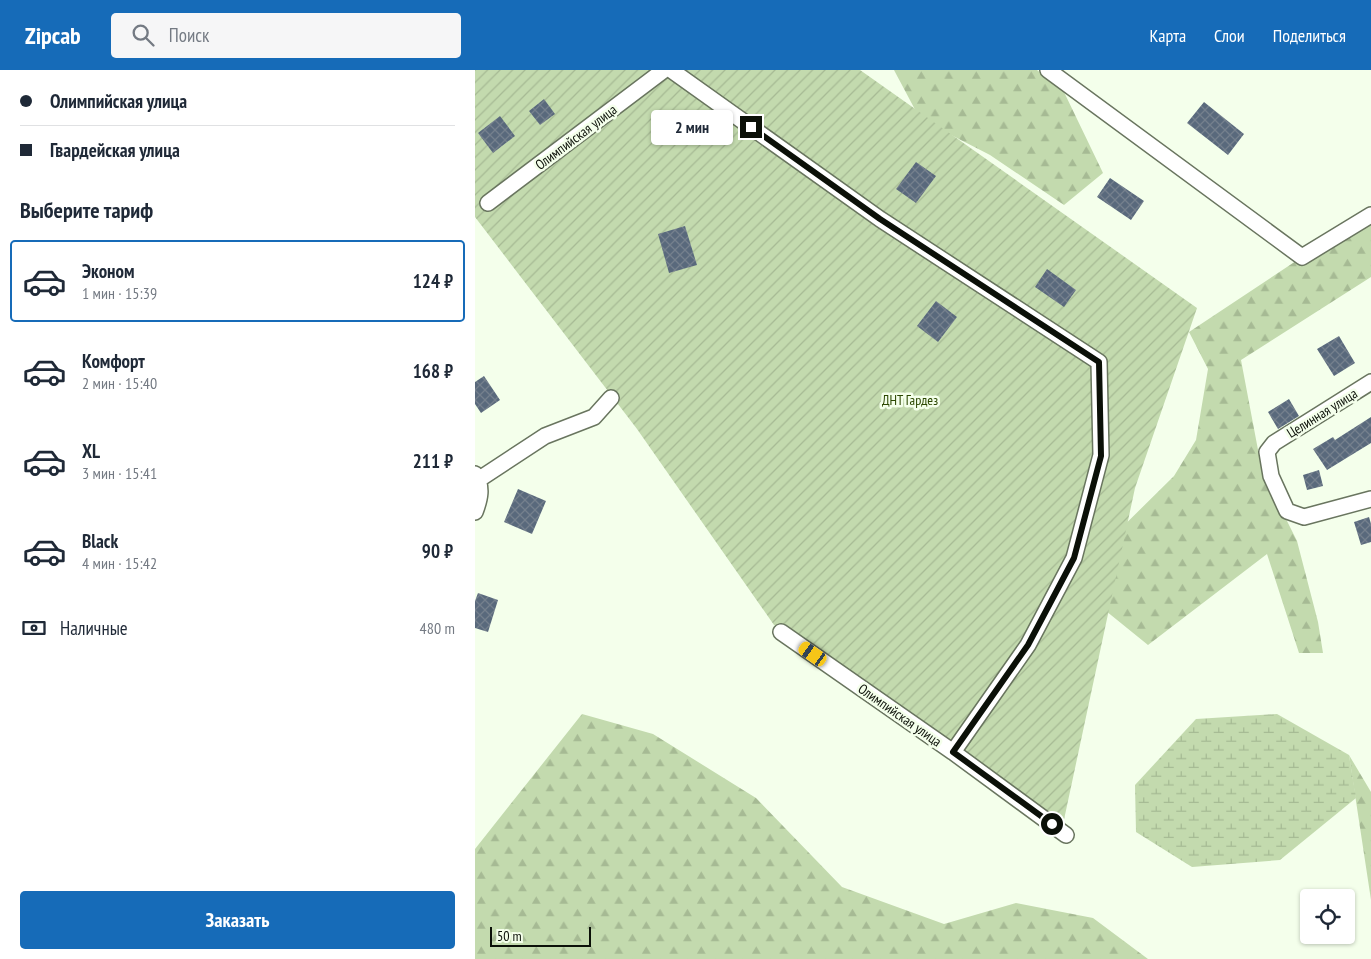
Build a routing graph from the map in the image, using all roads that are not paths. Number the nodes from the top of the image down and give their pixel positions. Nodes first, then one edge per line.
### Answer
1 (664, 70) edge
2 (671, 70) edge
3 (1048, 70) edge
4 (488, 203) dead end
5 (1371, 215) edge
6 (1371, 382) edge
7 (611, 398) dead end
8 (476, 479) edge
9 (1371, 499) edge
10 (475, 512) edge
11 (781, 632) dead end
12 (953, 752) junction
13 (1066, 835) dead end

1 - 4 street, Олимпийская улица
2 - 12 street
3 - 5 street
6 - 9 street, Целинная улица
7 - 8 street
8 - 10 street
11 - 12 street, Олимпийская улица
12 - 13 street, Олимпийская улица

